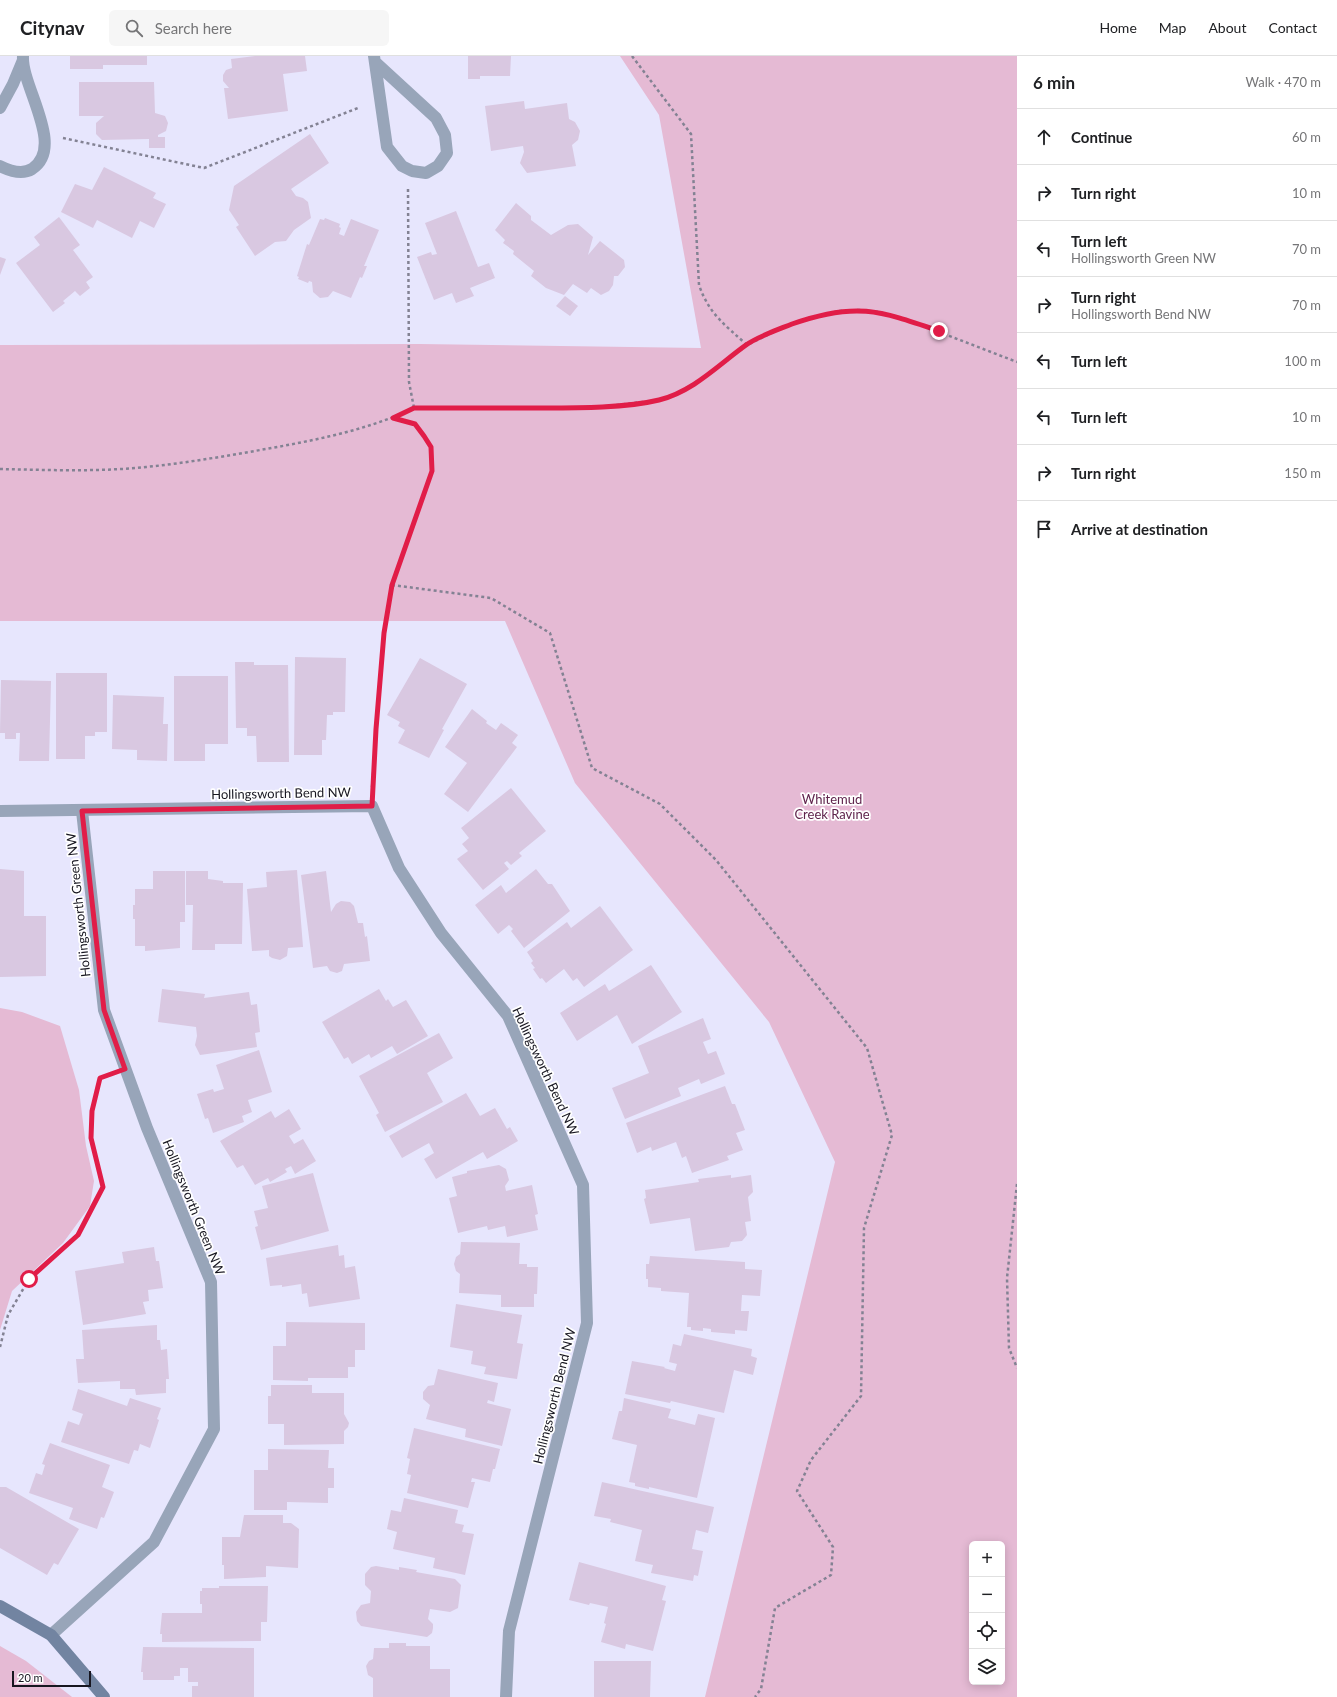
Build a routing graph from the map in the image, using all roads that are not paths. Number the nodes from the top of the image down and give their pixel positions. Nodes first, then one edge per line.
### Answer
1 (23, 58) edge
2 (374, 59) edge
3 (0, 108) edge
4 (0, 166) edge
5 (0, 811) edge
6 (82, 811) junction
7 (0, 1606) edge
8 (51, 1635) junction
9 (104, 1697) edge
10 (506, 1697) edge

1 - 3 street
1 - 4 street
2 - 2 street
5 - 6 street, Hollingsworth Bend NW
6 - 8 street, Hollingsworth Green NW
6 - 10 street, Hollingsworth Bend NW
7 - 8 street
8 - 9 street

